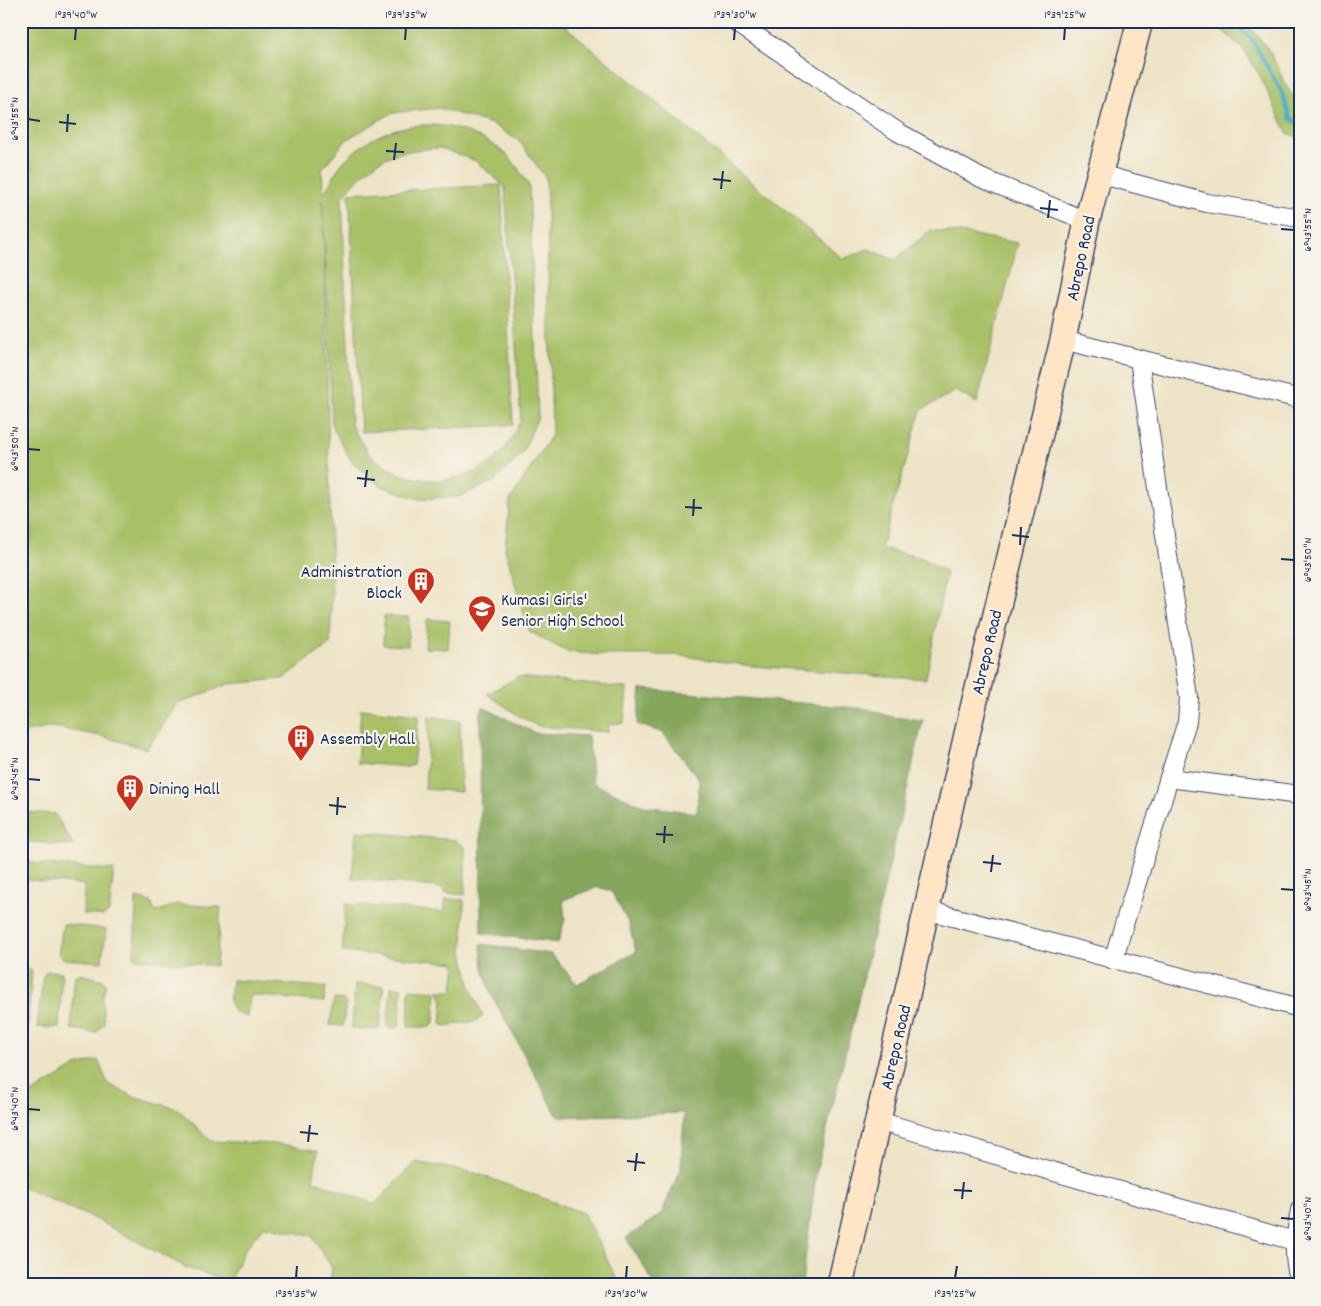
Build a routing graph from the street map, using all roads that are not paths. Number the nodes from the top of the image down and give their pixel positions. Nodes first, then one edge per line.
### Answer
1 (734, 21) edge
2 (1140, 21) edge
3 (1099, 174) junction
4 (1300, 218) edge
5 (1087, 222) junction
6 (1063, 340) junction
7 (1139, 359) junction
8 (1300, 399) edge
9 (1169, 778) junction
10 (1300, 795) edge
11 (926, 910) junction
12 (1113, 960) junction
13 (1300, 1008) edge
14 (878, 1121) junction
15 (1298, 1226) edge
16 (1300, 1280) edge
17 (840, 1285) edge

1 - 5 street
2 - 3 main road, Abrepo Road
3 - 4 street
3 - 5 main road, Abrepo Road
5 - 6 main road, Abrepo Road
6 - 7 street
6 - 11 main road, Abrepo Road
7 - 8 street
7 - 9 street
9 - 10 street
9 - 12 street
11 - 12 street
11 - 14 main road, Abrepo Road
12 - 13 street
14 - 15 street
14 - 17 main road, Abrepo Road
15 - 16 street

